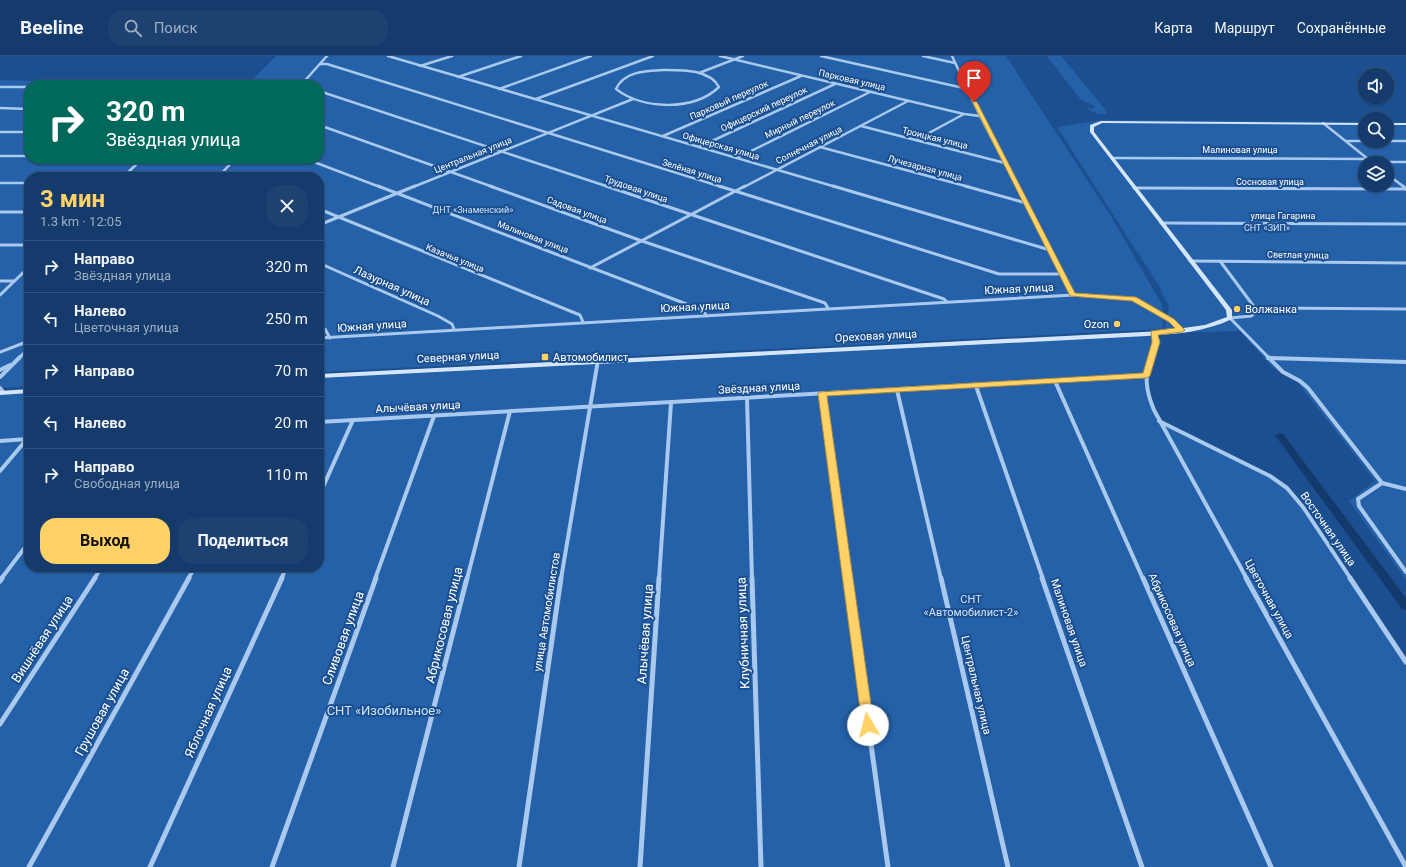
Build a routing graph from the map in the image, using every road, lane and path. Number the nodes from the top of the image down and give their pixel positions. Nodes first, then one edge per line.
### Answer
1 (327, 56) edge
2 (388, 56) edge
3 (452, 56) edge
4 (521, 56) edge
5 (591, 56) edge
6 (653, 56) edge
7 (720, 56) edge
8 (742, 56) edge
9 (821, 56) edge
10 (922, 56) edge
11 (952, 56) edge
12 (734, 59) junction
13 (955, 63) junction
14 (320, 64) junction
15 (420, 66) junction
16 (699, 73) junction
17 (801, 76) junction
18 (457, 77) junction
19 (306, 80) edge
20 (836, 84) junction
21 (0, 87) edge
22 (24, 87) edge
23 (498, 89) junction
24 (968, 89) junction
25 (870, 92) junction
26 (324, 93) edge
27 (536, 99) junction
28 (633, 100) junction
29 (908, 101) junction
30 (0, 108) edge
31 (24, 109) edge
32 (964, 114) junction
33 (592, 116) junction
34 (980, 116) junction
35 (1323, 123) junction
36 (1358, 124) edge
37 (1394, 124) edge
38 (1405, 125) edge
39 (861, 126) junction
40 (324, 127) edge
41 (0, 132) edge
42 (24, 132) edge
43 (550, 133) junction
44 (662, 136) junction
45 (916, 140) junction
46 (1347, 141) junction
47 (1358, 141) edge
48 (1394, 141) edge
49 (1406, 141) edge
50 (699, 147) junction
51 (820, 147) junction
52 (502, 151) junction
53 (0, 156) edge
54 (24, 156) edge
55 (1364, 156) edge
56 (736, 158) junction
57 (1112, 158) junction
58 (1358, 159) edge
59 (1394, 162) edge
60 (1406, 162) edge
61 (1005, 163) junction
62 (137, 164) edge
63 (230, 164) edge
64 (319, 164) edge
65 (776, 170) junction
66 (128, 172) edge
67 (223, 172) edge
68 (451, 172) junction
69 (1394, 179) edge
70 (0, 183) edge
71 (24, 183) edge
72 (1400, 184) junction
73 (1406, 184) edge
74 (1134, 188) junction
75 (1406, 189) edge
76 (736, 192) junction
77 (396, 194) junction
78 (1026, 203) junction
79 (324, 211) edge
80 (0, 212) edge
81 (24, 212) edge
82 (692, 215) junction
83 (338, 217) junction
84 (324, 223) edge
85 (1161, 223) junction
86 (1406, 224) edge
87 (642, 241) junction
88 (0, 245) edge
89 (24, 245) edge
90 (1050, 250) junction
91 (1189, 261) junction
92 (1220, 261) junction
93 (1406, 263) edge
94 (324, 265) edge
95 (590, 268) junction
96 (24, 272) edge
97 (1063, 274) junction
98 (0, 281) edge
99 (14, 282) junction
100 (1073, 294) junction
101 (0, 295) edge
102 (947, 302) junction
103 (828, 308) junction
104 (1255, 308) junction
105 (1406, 310) edge
106 (707, 316) junction
107 (1230, 318) junction
108 (583, 322) junction
109 (324, 328) edge
110 (454, 329) junction
111 (1182, 330) junction
112 (1154, 333) junction
113 (324, 338) edge
114 (330, 338) junction
115 (24, 343) edge
116 (0, 352) edge
117 (23, 354) edge
118 (1268, 358) junction
119 (598, 360) junction
120 (16, 361) junction
121 (1406, 362) edge
122 (0, 370) edge
123 (324, 376) edge
124 (1146, 376) junction
125 (0, 377) edge
126 (1055, 381) junction
127 (976, 386) junction
128 (897, 390) junction
129 (1, 391) edge
130 (24, 391) edge
131 (822, 394) junction
132 (748, 398) junction
133 (671, 403) junction
134 (589, 406) junction
135 (510, 411) junction
136 (434, 416) junction
137 (354, 420) junction
138 (1159, 421) junction
139 (324, 422) edge
140 (24, 439) edge
141 (0, 441) edge
142 (24, 444) edge
143 (0, 471) edge
144 (1382, 483) junction
145 (324, 485) edge
146 (1406, 489) edge
147 (24, 549) edge
148 (99, 572) edge
149 (192, 572) edge
150 (285, 572) edge
151 (1406, 572) edge
152 (0, 580) edge
153 (1406, 662) edge
154 (0, 724) edge
155 (29, 867) edge
156 (150, 867) edge
157 (272, 867) edge
158 (394, 867) edge
159 (519, 867) edge
160 (640, 867) edge
161 (761, 867) edge
162 (888, 867) edge
163 (1008, 867) edge
164 (1142, 867) edge
165 (1271, 867) edge
166 (1406, 867) edge

1 - 14 street
2 - 15 street, Офицерская улица
3 - 15 street
4 - 18 street
5 - 23 street
6 - 27 street
7 - 12 street, Парковая улица
8 - 12 street, Центральная улица
9 - 24 street
10 - 13 street
11 - 13 street
12 - 16 street, Центральная улица
12 - 17 street, Парковая улица
13 - 24 street
14 - 19 street
14 - 43 street, Зелёная улица
15 - 18 street, Офицерская улица
16 - 28 street, Центральная улица
16 - 28 street, Центральная улица
17 - 20 street, Парковая улица
17 - 44 street, Парковый переулок
18 - 23 street, Офицерская улица
20 - 25 street, Парковая улица
20 - 50 street, Офицерский переулок
21 - 22 street
23 - 27 street, Офицерская улица
24 - 34 street
25 - 29 street, Парковая улица
25 - 56 street, Мирный переулок
26 - 52 street, Трудовая улица
27 - 33 street, Офицерская улица
28 - 33 street, Центральная улица
29 - 32 street, Парковая улица
29 - 39 street, Солнечная улица
30 - 31 street
32 - 34 street, Парковая улица
32 - 45 street
33 - 43 street, Центральная улица
33 - 44 street, Офицерская улица
34 - 61 street
35 - 36 street
35 - 46 street
35 - 57 street
37 - 38 street
39 - 45 street, Троицкая улица
39 - 51 street, Солнечная улица
40 - 68 street, Садовая улица
41 - 42 street
43 - 52 street, Центральная улица
43 - 76 street, Зелёная улица
44 - 50 street, Офицерская улица
45 - 61 street, Троицкая улица
46 - 47 street
46 - 55 street
48 - 49 street
50 - 56 street, Офицерская улица
51 - 65 street, Солнечная улица
51 - 78 street, Лучезарная улица
52 - 68 street, Центральная улица
52 - 82 street, Трудовая улица
53 - 54 street
56 - 65 street, Офицерская улица
57 - 58 street, Малиновая улица
57 - 74 street
59 - 60 street
61 - 78 street
62 - 66 street
63 - 67 street
64 - 77 street, Малиновая улица
65 - 76 street, Солнечная улица
65 - 90 street, Офицерская улица
68 - 77 street, Центральная улица
68 - 87 street, Садовая улица
69 - 72 street
70 - 71 street
72 - 73 street
72 - 75 street
74 - 75 street, Сосновая улица
74 - 85 street
76 - 82 street, Солнечная улица
76 - 97 street, Зелёная улица
77 - 83 street, Центральная улица
77 - 95 street, Малиновая улица
78 - 90 street
79 - 83 street, Казачья улица
80 - 81 street
82 - 87 street, Солнечная улица
82 - 102 street, Трудовая улица
83 - 84 street, Центральная улица
83 - 108 street, Казачья улица
85 - 86 street, улица Гагарина
85 - 91 street
87 - 95 street, Солнечная улица
87 - 103 street, Садовая улица
88 - 89 street
90 - 97 street
91 - 92 street, Светлая улица
91 - 107 street
92 - 93 street, Светлая улица
92 - 104 street
94 - 110 street, Лазурная улица
95 - 106 street, Малиновая улица
96 - 99 street
97 - 100 street
98 - 99 street
99 - 101 street
100 - 102 street, Южная улица
100 - 111 street, Южная улица
102 - 103 street, Южная улица
103 - 106 street, Южная улица
104 - 105 street
104 - 107 street
106 - 108 street, Южная улица
107 - 111 street, Ореховая улица
107 - 118 street
108 - 110 street, Южная улица
109 - 114 street
110 - 114 street, Южная улица
111 - 112 street, Ореховая улица
112 - 119 street, Ореховая улица
112 - 124 street, Цветочная улица
113 - 114 street, Южная улица
115 - 116 street
117 - 120 street
118 - 121 street
118 - 144 street
119 - 123 street, Северная улица
119 - 134 street, улица Автомобилистов
120 - 122 street
120 - 125 street
124 - 126 street, Звёздная улица
124 - 138 street, Цветочная улица
126 - 127 street, Звёздная улица
126 - 165 street, Абрикосовая улица
127 - 128 street, Звёздная улица
127 - 164 street, Малиновая улица
128 - 131 street, Звёздная улица
128 - 163 street, Центральная улица
129 - 130 street
131 - 132 street, Звёздная улица
131 - 162 street
132 - 133 street, Звёздная улица
132 - 161 street, Клубничная улица
133 - 134 street, Звёздная улица
133 - 160 street, Алычёвая улица
134 - 135 street, Алычёвая улица
134 - 159 street, улица Автомобилистов
135 - 136 street, Алычёвая улица
135 - 158 street, Абрикосовая улица
136 - 137 street, Алычёвая улица
136 - 157 street, Сливовая улица
137 - 139 street, Алычёвая улица
137 - 145 street
138 - 153 street, Восточная улица
138 - 166 street, Цветочная улица
140 - 141 street
142 - 143 street
144 - 146 street
144 - 151 street
147 - 152 street
148 - 154 street, Вишнёвая улица
149 - 155 street, Грушовая улица
150 - 156 street, Яблочная улица

